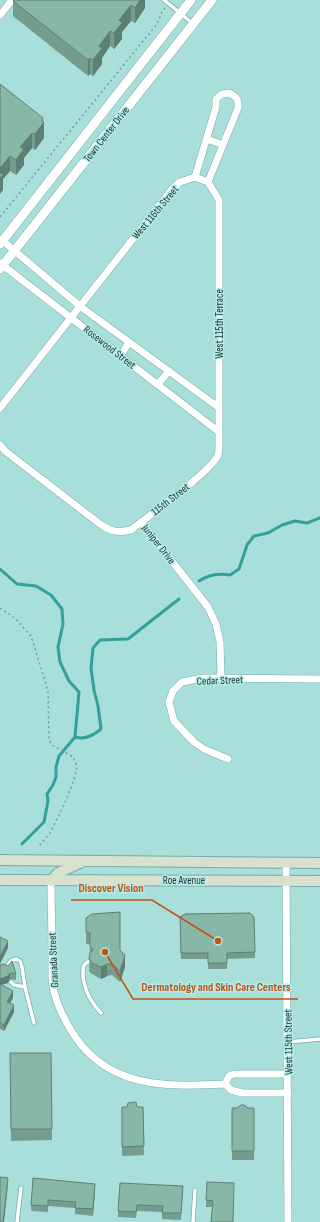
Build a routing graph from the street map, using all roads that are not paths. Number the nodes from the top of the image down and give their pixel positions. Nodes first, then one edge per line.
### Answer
1 (12, 0) edge
2 (164, 0) edge
3 (191, 0) edge
4 (212, 0) edge
5 (181, 13) junction
6 (0, 15) edge
7 (193, 23) junction
8 (206, 139) junction
9 (223, 145) junction
10 (195, 177) junction
11 (208, 182) junction
12 (1, 242) edge
13 (15, 251) junction
14 (1, 266) edge
15 (81, 307) junction
16 (72, 317) junction
17 (129, 342) junction
18 (121, 355) junction
19 (169, 371) junction
20 (158, 384) junction
21 (218, 407) junction
22 (0, 408) edge
23 (219, 432) junction
24 (0, 445) edge
25 (198, 476) joint
26 (141, 522) junction
27 (221, 679) junction
28 (320, 679) edge
29 (228, 759) dead end
30 (0, 860) edge
31 (85, 861) junction
32 (286, 862) junction
33 (320, 862) edge
34 (0, 880) edge
35 (286, 880) junction
36 (320, 880) edge
37 (51, 881) junction
38 (90, 961) edge
39 (7, 969) edge
40 (11, 982) dead end
41 (25, 987) junction
42 (101, 1013) dead end
43 (34, 1023) dead end
44 (320, 1039) edge
45 (288, 1042) junction
46 (288, 1074) junction
47 (225, 1084) junction
48 (288, 1093) junction
49 (21, 1188) dead end
50 (194, 1190) dead end
51 (17, 1222) edge
52 (193, 1222) edge
53 (288, 1222) edge

1 - 6 street
2 - 5 lane
3 - 5 street, Town Center Drive
4 - 7 street, Town Center Drive
5 - 7 lane
5 - 12 street, Town Center Drive
7 - 13 street, Town Center Drive
8 - 9 street
8 - 9 street
8 - 10 street
9 - 11 street
10 - 11 street
10 - 15 street, West 116th Street
11 - 21 street, West 115th Terrace
12 - 13 street, Rosewood Street
13 - 14 street, Town Center Drive
13 - 15 street, Rosewood Street
14 - 16 street, Rosewood Street
15 - 16 street, West 116th Street
15 - 17 street, Rosewood Street
16 - 18 street, Rosewood Street
16 - 22 street, West 116th Street
17 - 18 street
17 - 19 street, Rosewood Street
18 - 20 street, Rosewood Street
19 - 20 street
19 - 21 street, Rosewood Street
20 - 23 street, Rosewood Street
21 - 23 street, West 115th Terrace
23 - 25 street, West 115th Terrace
24 - 26 street, Juniper Drive
25 - 26 street, 115th Street
26 - 27 street, Juniper Drive
27 - 28 street, Cedar Street
27 - 29 street, Cedar Street
30 - 31 main road, Roe Avenue
31 - 32 main road, Roe Avenue
31 - 37 main road
32 - 33 main road, Roe Avenue
32 - 35 street, West 115th Street
34 - 37 main road, Roe Avenue
35 - 36 main road, Roe Avenue
35 - 37 main road, Roe Avenue
35 - 45 street, West 115th Street
37 - 47 street, Granada Street
38 - 42 lane
39 - 41 lane
40 - 41 lane
41 - 43 lane
44 - 45 lane
45 - 46 street, West 115th Street
46 - 47 street
46 - 48 street, West 115th Street
47 - 48 street, Granada Street
48 - 53 street, West 115th Street
49 - 51 lane
50 - 52 lane

